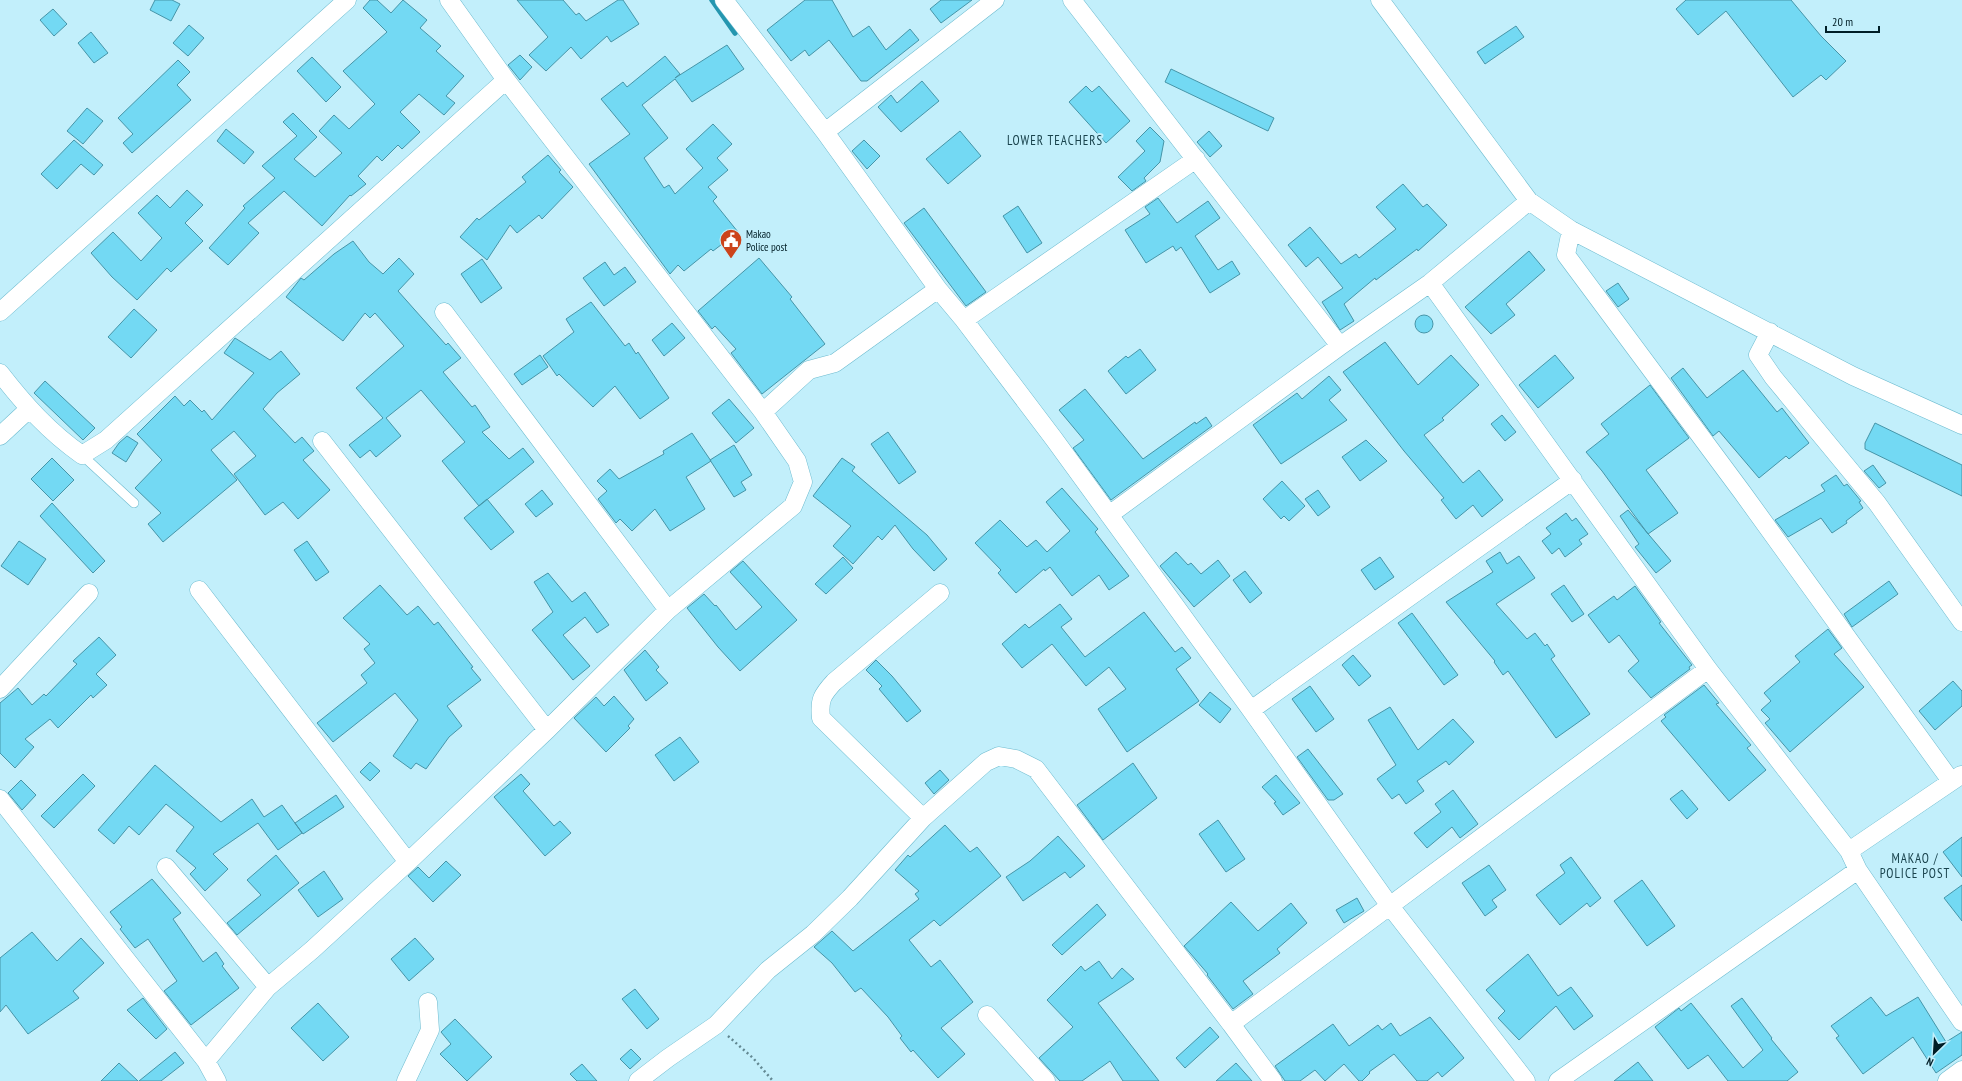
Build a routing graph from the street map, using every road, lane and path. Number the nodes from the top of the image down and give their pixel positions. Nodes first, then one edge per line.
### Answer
1 (347, 0) edge
2 (449, 0) edge
3 (724, 0) edge
4 (995, 0) edge
5 (1072, 0) edge
6 (1380, 0) edge
7 (506, 80) junction
8 (825, 132) junction
9 (1196, 159) junction
10 (1529, 201) junction
11 (1571, 230) junction
12 (1430, 283) junction
13 (938, 289) junction
14 (2, 307) edge
15 (444, 312) dead end
16 (964, 320) junction
17 (1770, 332) junction
18 (1340, 346) junction
19 (0, 373) edge
20 (28, 409) junction
21 (763, 412) junction
22 (1962, 425) edge
23 (0, 436) edge
24 (322, 441) dead end
25 (82, 455) junction
26 (1573, 480) junction
27 (134, 503) dead end
28 (1109, 515) junction
29 (199, 590) dead end
30 (89, 593) dead end
31 (940, 593) dead end
32 (668, 610) junction
33 (1962, 622) edge
34 (1708, 669) junction
35 (0, 689) edge
36 (1251, 710) junction
37 (548, 730) junction
38 (1957, 778) edge
39 (0, 799) edge
40 (923, 818) junction
41 (1849, 851) junction
42 (408, 862) junction
43 (166, 867) dead end
44 (1858, 870) junction
45 (1390, 906) junction
46 (268, 988) junction
47 (428, 1002) dead end
48 (987, 1016) dead end
49 (1962, 1022) edge
50 (1231, 1024) junction
51 (716, 1025) junction
52 (206, 1061) junction
53 (1962, 1070) edge
54 (217, 1081) edge
55 (406, 1081) edge
56 (638, 1081) edge
57 (773, 1081) edge
58 (1046, 1081) edge
59 (1273, 1081) edge
60 (1526, 1081) edge
61 (1558, 1081) edge
62 (1947, 1081) edge

1 - 14 street
2 - 7 street
3 - 8 street
4 - 8 street
5 - 9 street
6 - 10 street
7 - 21 street
7 - 25 street
8 - 13 street
9 - 16 street
9 - 18 street
10 - 11 street
10 - 12 street
11 - 17 street
11 - 38 street
12 - 18 street
12 - 26 street
13 - 16 street
13 - 21 street
15 - 32 street
16 - 28 street
17 - 22 street
17 - 33 street
18 - 28 street
19 - 20 street
20 - 23 street
20 - 25 street
21 - 32 street
24 - 37 street
25 - 27 lane
26 - 34 street
26 - 36 street
28 - 36 street
29 - 42 street
30 - 35 street
31 - 40 street
32 - 37 street
34 - 41 street
34 - 45 street
36 - 45 street
37 - 42 street
38 - 41 street
39 - 52 street
40 - 50 street
40 - 51 street
41 - 44 street
42 - 46 street
43 - 46 street
44 - 49 street
44 - 61 street
45 - 50 street
45 - 60 street
46 - 52 street
47 - 55 street
48 - 58 street
50 - 59 street
51 - 56 street
51 - 57 path
52 - 54 street
53 - 62 street

